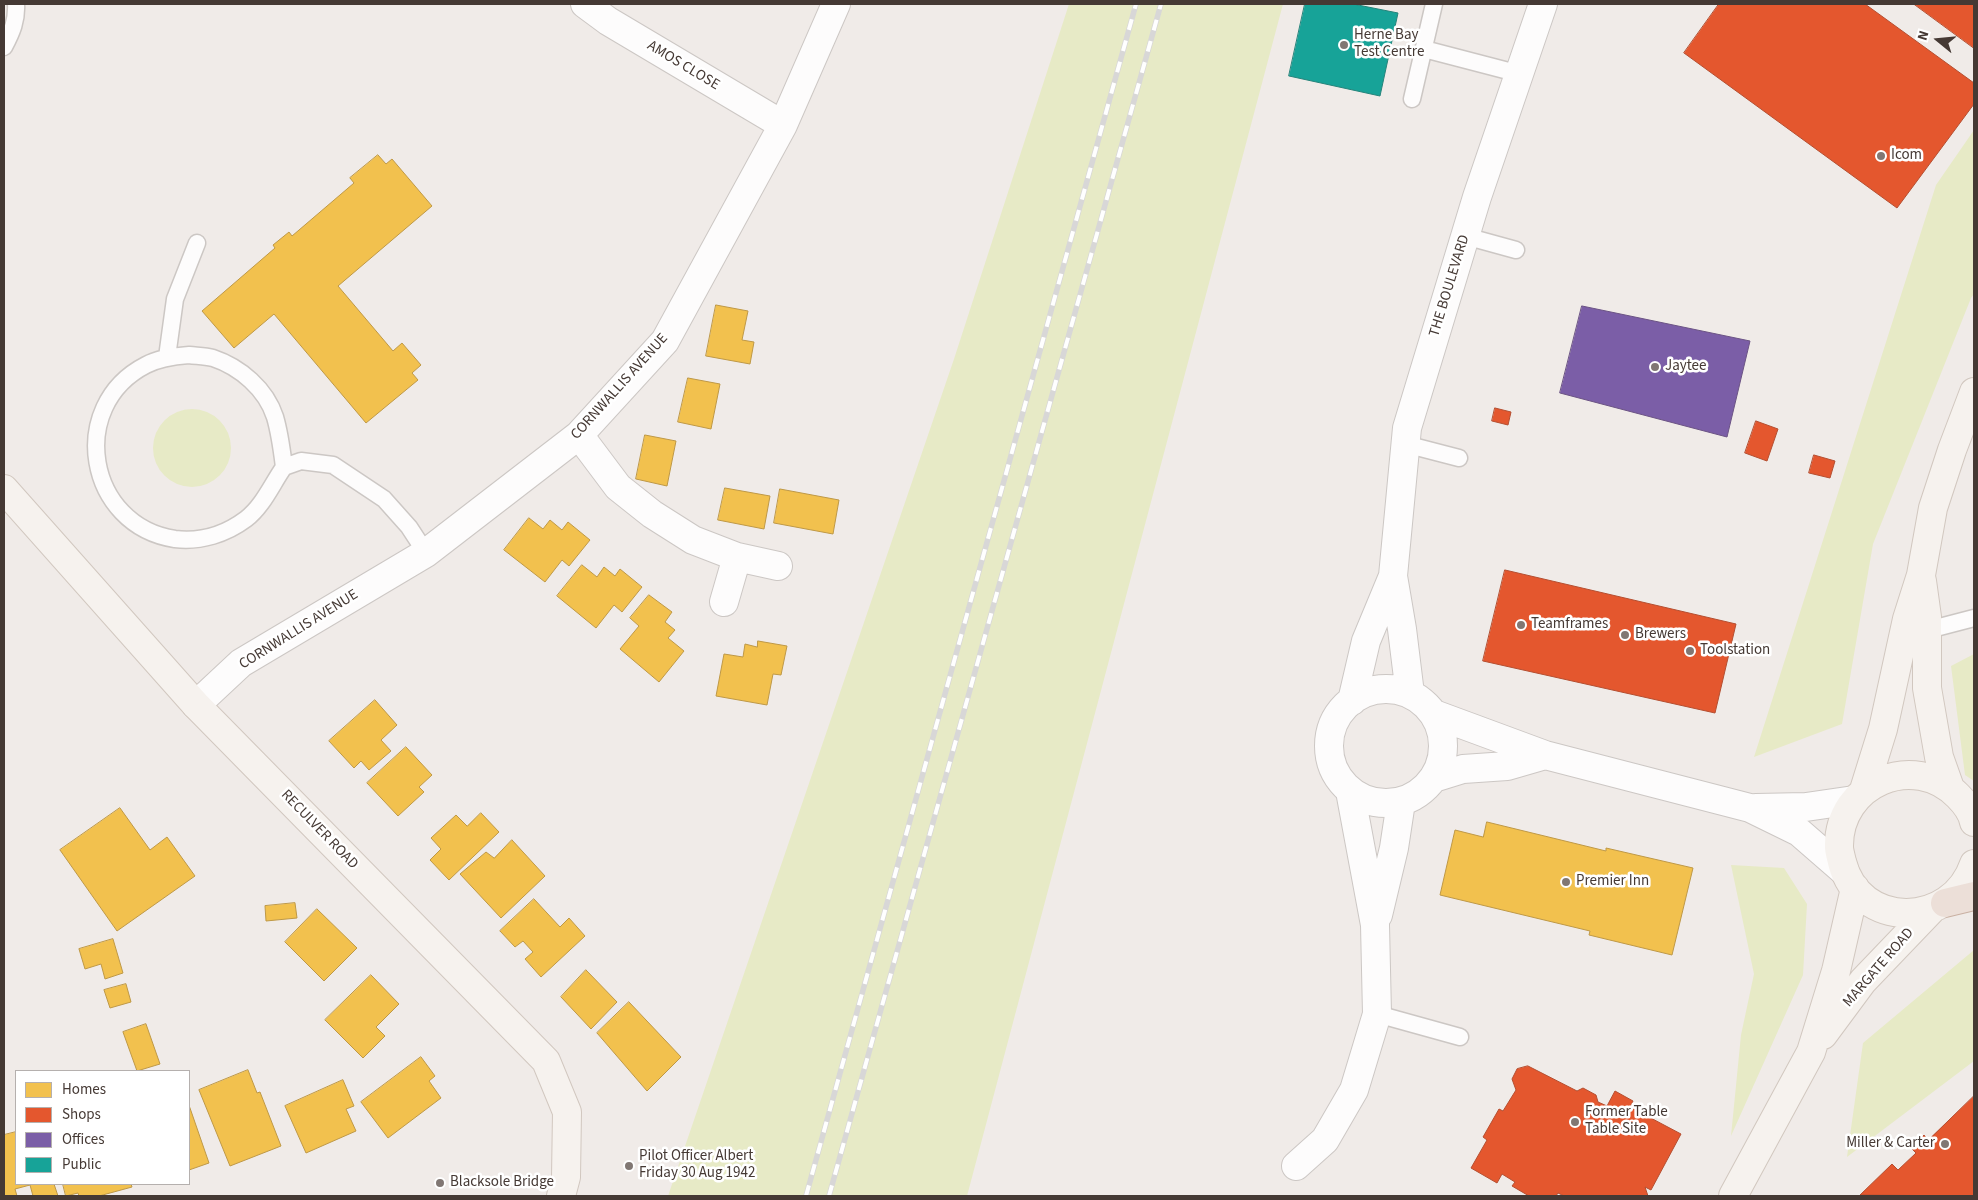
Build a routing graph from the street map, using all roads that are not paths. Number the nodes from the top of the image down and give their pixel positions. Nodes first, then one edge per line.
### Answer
1 (16, 4) edge
2 (586, 4) edge
3 (836, 4) edge
4 (1434, 4) edge
5 (1543, 4) edge
6 (4, 47) edge
7 (1424, 49) junction
8 (1520, 74) junction
9 (1412, 99) dead end
10 (783, 125) junction
11 (1465, 236) junction
12 (197, 243) dead end
13 (1516, 250) dead end
14 (167, 357) junction
15 (1974, 392) edge
16 (579, 435) junction
17 (1405, 444) junction
18 (1459, 458) dead end
19 (284, 467) junction
20 (4, 489) edge
21 (426, 553) junction
22 (737, 557) junction
23 (778, 566) dead end
24 (1921, 575) junction
25 (1393, 576) junction
26 (724, 602) dead end
27 (1974, 618) edge
28 (1928, 630) junction
29 (1410, 694) junction
30 (1352, 701) junction
31 (196, 705) junction
32 (1434, 714) junction
33 (1545, 755) junction
34 (1434, 778) junction
35 (1950, 788) junction
36 (1350, 791) junction
37 (1859, 795) junction
38 (1402, 802) junction
39 (1750, 808) junction
40 (1974, 822) edge
41 (1974, 864) edge
42 (1850, 880) junction
43 (1974, 896) edge
44 (1938, 906) junction
45 (1375, 925) junction
46 (1377, 1014) junction
47 (1460, 1037) dead end
48 (1811, 1052) junction
49 (1296, 1166) dead end
50 (561, 1196) edge
51 (1733, 1196) edge

1 - 6 lane
2 - 10 street, AMOS CLOSE
3 - 10 street, CORNWALLIS AVENUE
4 - 7 lane
5 - 8 street, THE BOULEVARD
7 - 8 lane
7 - 9 lane
8 - 11 street, THE BOULEVARD
10 - 16 street, CORNWALLIS AVENUE
11 - 13 lane
11 - 17 street, THE BOULEVARD
12 - 14 lane
14 - 19 lane
14 - 19 lane
15 - 24 street
16 - 21 street, CORNWALLIS AVENUE
16 - 22 street
17 - 18 lane
17 - 25 street, THE BOULEVARD
19 - 21 lane
20 - 31 street, RECULVER ROAD
21 - 31 street, CORNWALLIS AVENUE
22 - 23 street
22 - 26 street
24 - 28 street
24 - 37 street
25 - 29 street, THE BOULEVARD
25 - 30 street, THE BOULEVARD
27 - 28 lane
28 - 35 street
29 - 30 street
29 - 32 street
30 - 36 street
31 - 50 street, RECULVER ROAD
32 - 33 street
32 - 34 street
33 - 34 street
33 - 39 street
34 - 38 street
35 - 37 street
35 - 40 street
36 - 38 street
36 - 45 street
37 - 39 street
37 - 42 street
38 - 45 street
39 - 42 street
41 - 44 street, MARGATE ROAD
42 - 44 street
42 - 48 street, MARGATE ROAD
43 - 44 highway
44 - 48 street, MARGATE ROAD
45 - 46 street
46 - 47 lane
46 - 49 street
48 - 51 street, MARGATE ROAD

